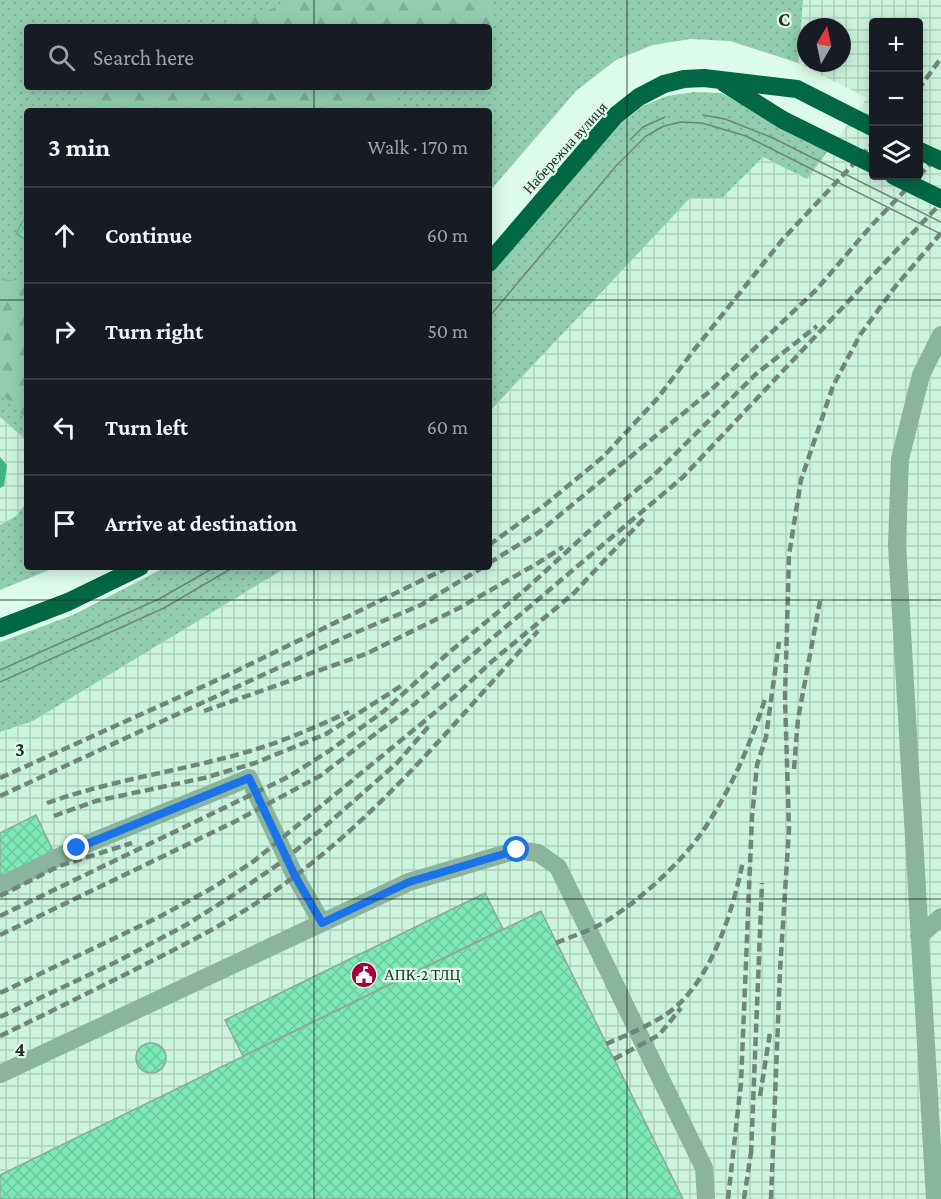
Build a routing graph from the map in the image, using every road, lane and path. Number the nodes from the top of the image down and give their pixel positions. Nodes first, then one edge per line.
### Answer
1 (720, 80) junction
2 (869, 126) edge
3 (923, 152) edge
4 (941, 161) edge
5 (869, 163) edge
6 (902, 180) edge
7 (941, 199) edge
8 (492, 260) edge
9 (941, 335) edge
10 (134, 570) edge
11 (0, 628) edge
12 (0, 886) edge
13 (941, 917) edge
14 (322, 923) junction
15 (919, 936) junction
16 (0, 1074) edge
17 (706, 1199) edge
18 (934, 1199) edge

1 - 2 highway, Набережна вулиця
1 - 5 highway, bridge
1 - 8 highway, Набережна вулиця
3 - 4 highway, bridge
6 - 7 highway, bridge
9 - 15 lane
10 - 11 highway
12 - 14 lane
13 - 15 lane
14 - 16 lane
14 - 17 lane
15 - 18 lane

